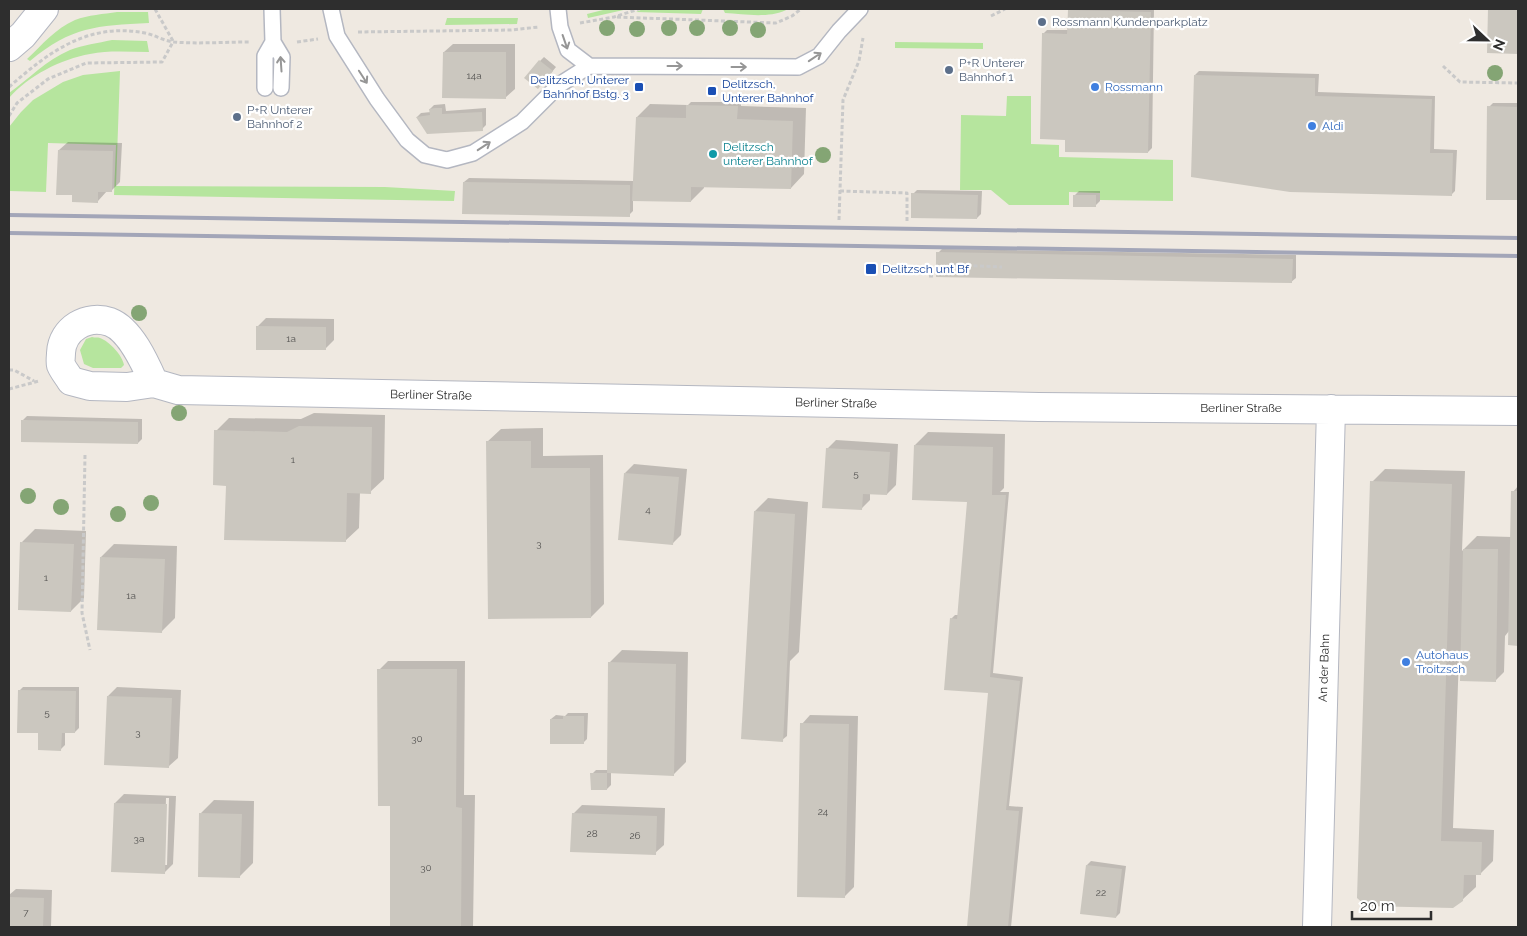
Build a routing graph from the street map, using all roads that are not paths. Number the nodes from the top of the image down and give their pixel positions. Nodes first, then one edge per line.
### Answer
1 (44, 9) edge
2 (272, 9) edge
3 (332, 9) edge
4 (558, 9) edge
5 (860, 9) edge
6 (273, 42) junction
7 (9, 47) edge
8 (589, 66) junction
9 (265, 88) dead end
10 (282, 88) dead end
11 (154, 383) dead end
12 (1331, 409) junction
13 (1518, 411) edge
14 (1317, 927) edge

1 - 7 street
2 - 6 lane
3 -> 8 lane
4 -> 8 lane
8 -> 5 lane
6 - 9 lane
10 -> 6 lane
11 - 12 street, Berliner Straße
12 - 13 street, Berliner Straße
12 - 14 street, An der Bahn

